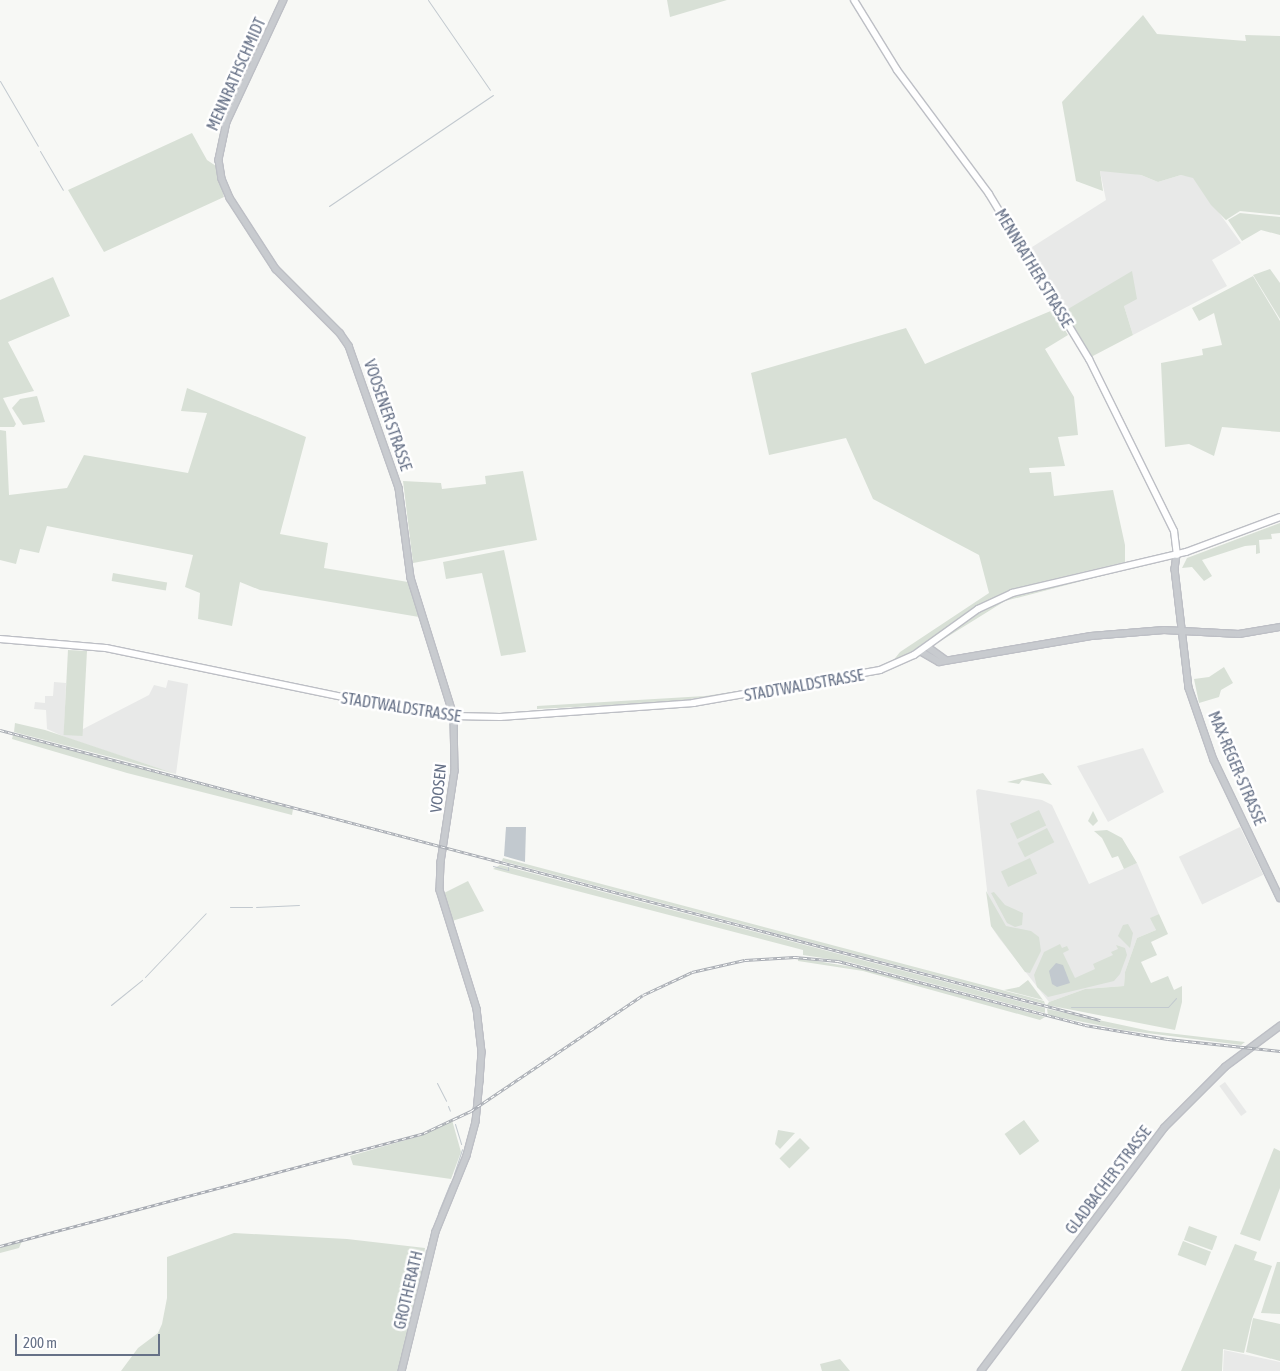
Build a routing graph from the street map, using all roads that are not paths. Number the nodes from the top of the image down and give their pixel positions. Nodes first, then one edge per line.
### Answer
1 (284, 0) edge
2 (854, 0) edge
3 (219, 160) joint
4 (1280, 517) edge
5 (1177, 555) junction
6 (1280, 627) edge
7 (1184, 631) junction
8 (0, 639) edge
9 (928, 647) junction
10 (920, 651) junction
11 (948, 661) junction
12 (454, 716) junction
13 (1280, 898) edge
14 (1280, 1026) edge
15 (443, 1216) joint
16 (402, 1371) edge
17 (981, 1371) edge

1 - 3 street, MENNRATHSCHMIDT
2 - 5 main road, MENNRATHER STRASSE
3 - 12 street, VOOSENER STRASSE
4 - 5 main road, STADTWALDSTRASSE
5 - 7 street, MAX-REGER-STRASSE
5 - 9 main road, STADTWALDSTRASSE
6 - 7 street
7 - 11 street
7 - 13 street, MAX-REGER-STRASSE
8 - 12 main road, STADTWALDSTRASSE
9 - 10 main road, STADTWALDSTRASSE
9 - 11 street
10 - 11 street
10 - 12 main road, STADTWALDSTRASSE
12 - 15 street, VOOSEN
14 - 17 street, GLADBACHER STRASSE
15 - 16 street, GROTHERATH

